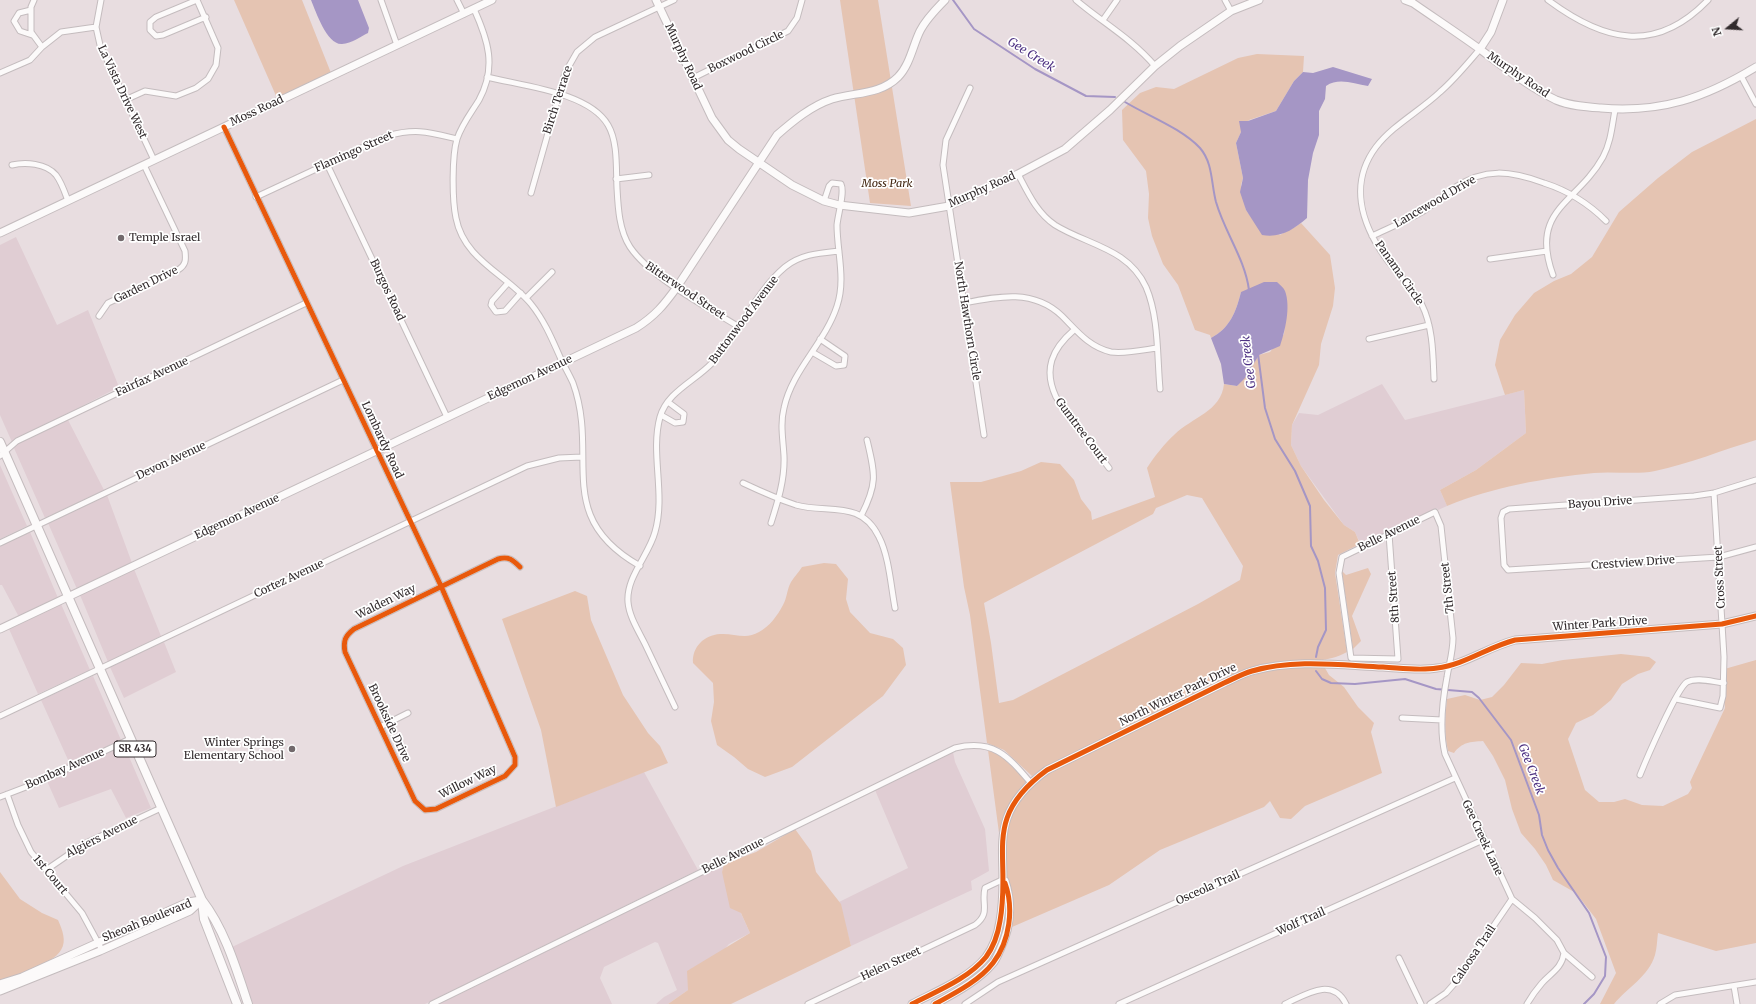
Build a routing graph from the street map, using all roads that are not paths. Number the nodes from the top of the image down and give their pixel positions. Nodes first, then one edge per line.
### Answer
1 (34, 0) edge
2 (101, 0) edge
3 (197, 0) edge
4 (382, 0) edge
5 (457, 0) edge
6 (492, 0) edge
7 (656, 0) edge
8 (674, 0) edge
9 (802, 0) edge
10 (945, 0) edge
11 (1076, 0) edge
12 (1117, 0) edge
13 (1225, 0) edge
14 (1259, 0) edge
15 (1405, 0) edge
16 (1503, 0) edge
17 (1548, 0) edge
18 (1708, 0) edge
19 (1414, 2) edge
20 (659, 7) junction
21 (474, 9) junction
22 (31, 10) junction
23 (1231, 10) junction
24 (464, 14) junction
25 (206, 17) junction
26 (1103, 20) junction
27 (96, 27) junction
28 (32, 34) junction
29 (398, 45) junction
30 (42, 47) junction
31 (1480, 49) junction
32 (1155, 66) junction
33 (1756, 68) edge
34 (0, 73) edge
35 (1741, 76) junction
36 (487, 78) junction
37 (693, 78) junction
38 (970, 88) dead end
39 (559, 94) junction
40 (125, 100) junction
41 (1756, 104) edge
42 (1615, 110) junction
43 (224, 127) junction
44 (457, 139) junction
45 (154, 160) junction
46 (758, 162) junction
47 (327, 164) junction
48 (12, 165) dead end
49 (144, 165) junction
50 (1018, 174) junction
51 (649, 175) dead end
52 (616, 179) junction
53 (531, 194) dead end
54 (1573, 194) junction
55 (256, 197) junction
56 (68, 201) junction
57 (824, 201) junction
58 (839, 205) junction
59 (949, 206) junction
60 (1606, 221) dead end
61 (0, 234) edge
62 (1372, 236) junction
63 (839, 251) junction
64 (1546, 251) junction
65 (1490, 259) dead end
66 (552, 272) dead end
67 (1553, 275) dead end
68 (508, 283) junction
69 (677, 287) junction
70 (521, 293) junction
71 (526, 298) junction
72 (306, 303) junction
73 (964, 303) junction
74 (99, 316) dead end
75 (1428, 325) junction
76 (739, 327) junction
77 (1074, 330) junction
78 (820, 339) junction
79 (1369, 339) dead end
80 (1157, 348) junction
81 (812, 352) junction
82 (563, 363) junction
83 (342, 380) junction
84 (1434, 380) dead end
85 (1160, 389) dead end
86 (668, 402) junction
87 (661, 415) junction
88 (447, 417) junction
89 (984, 435) dead end
90 (867, 440) dead end
91 (0, 442) edge
92 (376, 451) junction
93 (2, 454) edge
94 (582, 457) junction
95 (1109, 468) dead end
96 (1756, 480) edge
97 (743, 483) dead end
98 (1714, 493) junction
99 (779, 499) junction
100 (1435, 512) joint
101 (861, 516) junction
102 (410, 522) junction
103 (770, 524) dead end
104 (37, 525) junction
105 (1389, 534) junction
106 (0, 543) edge
107 (1756, 546) edge
108 (1719, 557) junction
109 (640, 566) junction
110 (520, 567) dead end
111 (1508, 570) joint
112 (441, 586) junction
113 (68, 597) junction
114 (895, 608) dead end
115 (1756, 616) edge
116 (1722, 624) junction
117 (0, 629) edge
118 (344, 640) joint
119 (1351, 658) joint
120 (1450, 666) junction
121 (99, 669) junction
122 (1724, 683) junction
123 (1676, 699) junction
124 (675, 707) dead end
125 (408, 714) dead end
126 (0, 716) edge
127 (1402, 718) dead end
128 (1442, 720) junction
129 (380, 727) junction
130 (130, 739) junction
131 (515, 765) joint
132 (1640, 775) dead end
133 (1455, 778) junction
134 (1030, 782) junction
135 (7, 794) junction
136 (0, 797) edge
137 (161, 808) junction
138 (425, 810) joint
139 (1483, 840) junction
140 (46, 870) junction
141 (1004, 879) junction
142 (1512, 899) junction
143 (202, 900) junction
144 (98, 942) junction
145 (102, 950) junction
146 (1564, 953) junction
147 (1399, 958) dead end
148 (1592, 977) dead end
149 (1756, 982) edge
150 (0, 984) edge
151 (1734, 986) junction
152 (0, 991) edge
153 (238, 1004) edge
154 (248, 1004) edge
155 (432, 1004) edge
156 (808, 1004) edge
157 (912, 1004) edge
158 (935, 1004) edge
159 (965, 1004) edge
160 (1119, 1004) edge
161 (1285, 1004) edge
162 (1346, 1004) edge
163 (1421, 1004) edge
164 (1430, 1004) edge
165 (1526, 1004) edge
166 (1660, 1004) edge
167 (1737, 1004) edge

1 - 22 street
2 - 27 street, La Vista Drive West
3 - 25 street
3 - 25 street
4 - 29 street
5 - 24 street
6 - 21 street, Moss Road
7 - 20 street, Murphy Road
8 - 20 street
9 - 37 street, Boxwood Circle
10 - 46 street, Edgemon Avenue
11 - 26 street
12 - 26 street
13 - 23 street
14 - 23 street, Murphy Road
15 - 19 street, Murphy Road
16 - 31 street
17 - 18 street
19 - 31 street, Murphy Road
20 - 37 street, Murphy Road
20 - 39 street, Birch Terrace
21 - 24 street, Moss Road
21 - 36 street
22 - 28 street
22 - 28 street
23 - 32 street, Murphy Road
24 - 29 street, Moss Road
25 - 40 street
26 - 32 street
27 - 30 street
27 - 40 street, La Vista Drive West
28 - 30 street
29 - 43 street, Moss Road
30 - 34 street
31 - 42 street, Murphy Road
31 - 62 street, Panama Circle
32 - 50 street, Murphy Road
33 - 35 street, Murphy Road
35 - 41 street
35 - 42 street, Murphy Road
36 - 39 street, Bitterwood Street
36 - 44 street
37 - 46 street, Murphy Road
38 - 59 street, North Hawthorn Circle
39 - 52 street, Bitterwood Street
39 - 53 street, Birch Terrace
40 - 45 street, La Vista Drive West
42 - 54 street
43 - 45 street, Moss Road
43 - 55 street, Lombardy Road
44 - 47 street, Flamingo Street
44 - 68 street
45 - 49 street, Moss Road
46 - 57 street, Murphy Road
46 - 69 street, Edgemon Avenue
47 - 55 street, Flamingo Street
47 - 88 street, Burgos Road
48 - 56 street
49 - 56 street, Moss Road
49 - 74 street, Garden Drive
50 - 59 street, Murphy Road
50 - 80 street
51 - 52 street
52 - 69 street, Bitterwood Street
54 - 60 street, Lancewood Drive
54 - 62 street, Lancewood Drive
54 - 64 street
55 - 72 street, Lombardy Road
56 - 61 street, Moss Road
57 - 58 street, Murphy Road
57 - 58 street
58 - 59 street, Murphy Road
58 - 63 street
59 - 73 street, North Hawthorn Circle
62 - 75 street, Panama Circle
63 - 76 street, Buttonwood Avenue
63 - 78 street
64 - 65 street
64 - 67 street
66 - 71 street
68 - 70 street
68 - 70 street
69 - 76 street, Bitterwood Street
69 - 82 street, Edgemon Avenue
70 - 71 street
71 - 82 street
72 - 83 street, Lombardy Road
72 - 93 street, Fairfax Avenue
73 - 77 street
73 - 89 street, North Hawthorn Circle
75 - 79 street
75 - 84 street, Panama Circle
76 - 86 street, Buttonwood Avenue
77 - 80 street
77 - 95 street, Gumtree Court
78 - 81 street
78 - 81 street
80 - 85 street
81 - 99 street
82 - 88 street, Edgemon Avenue
82 - 94 street
83 - 92 street, Lombardy Road
83 - 104 street, Devon Avenue
86 - 87 street, Buttonwood Avenue
86 - 87 street
87 - 109 street, Buttonwood Avenue
88 - 92 street, Edgemon Avenue
90 - 101 street
91 - 93 main road, SR 434
92 - 102 street, Lombardy Road
92 - 113 street, Edgemon Avenue
93 - 104 main road, SR 434
94 - 102 street, Cortez Avenue
94 - 109 street
96 - 98 street, Bayou Drive
97 - 99 street
98 - 108 street, Cross Street
98 - 111 street, Bayou Drive
99 - 101 street
99 - 103 street
100 - 105 street, Belle Avenue
100 - 120 street, 7th Street
101 - 114 street
102 - 112 street, Lombardy Road
102 - 121 street, Cortez Avenue
104 - 106 street, Devon Avenue
104 - 113 main road, SR 434
105 - 119 street, Belle Avenue
105 - 119 street, 8th Street
107 - 108 street, Crestview Drive
108 - 111 street, Crestview Drive
108 - 116 street, Cross Street
109 - 124 street, Buttonwood Avenue
110 - 112 street, Walden Way
112 - 118 street, Walden Way
112 - 131 street, Lombardy Road
113 - 117 street, Edgemon Avenue
113 - 121 main road, SR 434
115 - 116 street, Winter Park Drive
116 - 120 street, Winter Park Drive
116 - 122 street, Cross Street
118 - 129 street, Brookside Drive
120 - 128 street, Gee Creek Lane
120 - 134 street, North Winter Park Drive
121 - 126 street, Cortez Avenue
121 - 130 main road, SR 434
122 - 123 street
122 - 123 street, Cross Street
123 - 132 street
125 - 129 street
127 - 128 street
128 - 133 street, Gee Creek Lane
129 - 138 street, Brookside Drive
130 - 135 street, Bombay Avenue
130 - 137 main road, SR 434
131 - 138 street, Willow Way
133 - 139 street, Gee Creek Lane
133 - 159 street, Osceola Trail
134 - 141 street, North Winter Park Drive
134 - 155 street, Belle Avenue
135 - 136 street, Bombay Avenue
135 - 140 street, 1st Court
137 - 140 street, Algiers Avenue
137 - 143 main road, SR 434
139 - 142 street, Gee Creek Lane
139 - 160 street, Wolf Trail
140 - 144 street, 1st Court
141 - 156 street, Helen Street
141 - 157 street, North Winter Park Drive
141 - 158 street, North Winter Park Drive
142 - 146 street, Gee Creek Lane
142 - 164 street, Caloosa Trail
143 - 144 street, Sheoah Boulevard
143 - 145 street, Sheoah Boulevard
143 - 153 main road, SR 434
143 - 154 main road, SR 434
144 - 145 street, 1st Court
144 - 150 street, Sheoah Boulevard
145 - 152 street, Sheoah Boulevard
146 - 148 street, Gee Creek Lane
146 - 165 street
147 - 163 street
149 - 151 street
151 - 166 street
151 - 167 street
161 - 162 street

